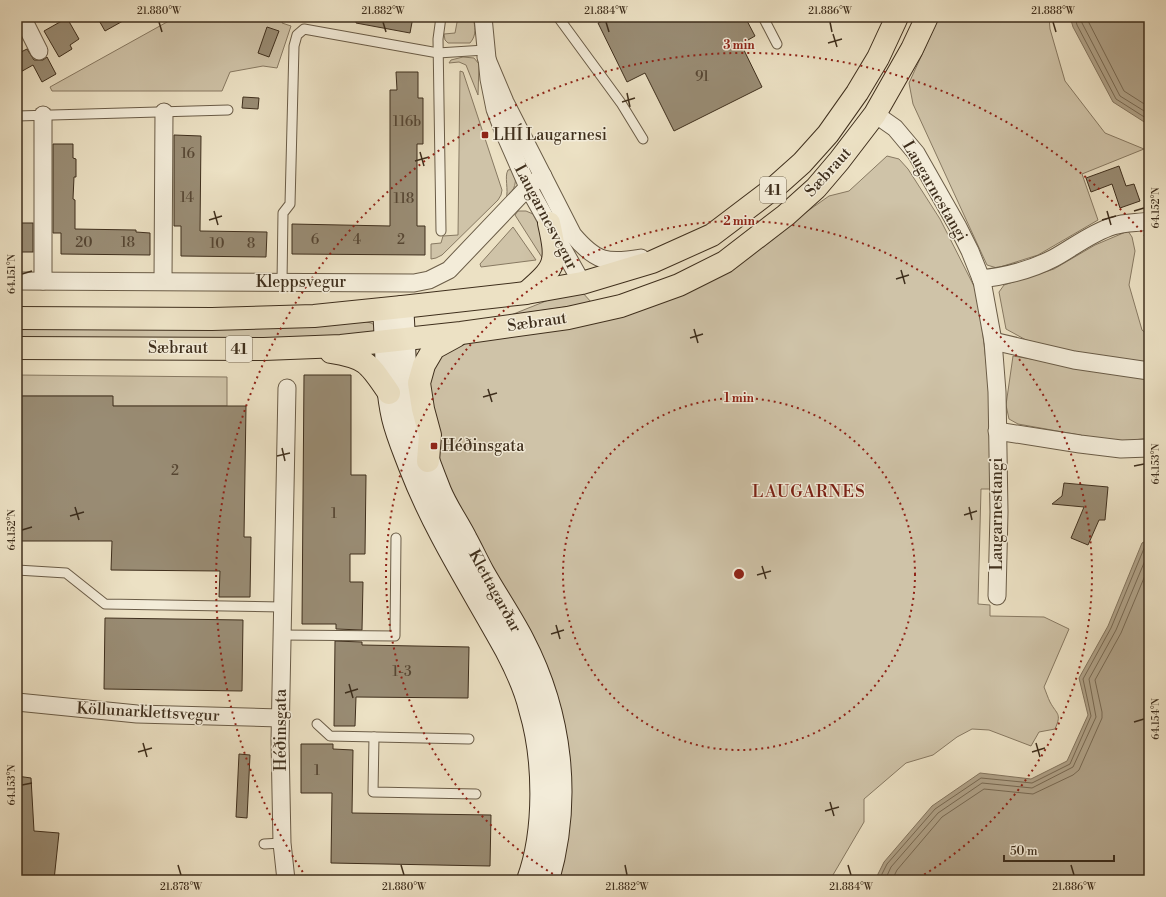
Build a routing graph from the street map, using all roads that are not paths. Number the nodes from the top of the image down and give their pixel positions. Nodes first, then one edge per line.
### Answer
1 (22, 17) edge
2 (441, 17) edge
3 (483, 17) edge
4 (558, 17) edge
5 (763, 17) edge
6 (897, 17) edge
7 (927, 17) edge
8 (777, 44) dead end
9 (39, 51) dead end
10 (438, 53) junction
11 (486, 54) junction
12 (228, 110) dead end
13 (164, 112) junction
14 (875, 114) junction
15 (43, 115) junction
16 (17, 116) edge
17 (643, 139) dead end
18 (543, 176) junction
19 (528, 187) junction
20 (1149, 221) edge
21 (549, 223) junction
22 (440, 232) dead end
23 (673, 252) junction
24 (981, 279) junction
25 (17, 281) edge
26 (43, 281) junction
27 (164, 282) junction
28 (282, 282) junction
29 (582, 283) junction
30 (526, 293) junction
31 (615, 307) junction
32 (393, 308) junction
33 (17, 318) edge
34 (461, 333) junction
35 (396, 340) junction
36 (993, 340) junction
37 (17, 348) edge
38 (302, 348) junction
39 (1149, 371) edge
40 (286, 388) dead end
41 (389, 393) junction
42 (997, 431) junction
43 (1149, 448) edge
44 (428, 461) junction
45 (396, 538) dead end
46 (17, 570) edge
47 (997, 596) dead end
48 (282, 607) junction
49 (282, 635) junction
50 (17, 702) edge
51 (280, 718) junction
52 (316, 724) dead end
53 (374, 737) junction
54 (469, 739) dead end
55 (476, 794) dead end
56 (264, 844) dead end
57 (282, 844) junction
58 (286, 880) edge
59 (528, 880) edge
60 (548, 880) edge

1 - 9 street
2 - 10 lane
3 - 11 street, Laugarnesvegur
4 - 17 lane
5 - 8 lane
6 - 23 main road, Sæbraut / 41
7 - 14 main road, Sæbraut / 41
10 - 11 lane
10 - 22 lane
10 - 28 lane
11 - 18 street, Laugarnesvegur
11 - 19 street, Laugarnesvegur
12 - 13 lane
13 - 15 lane
13 - 27 street
14 - 24 street, Laugarnestangi
14 - 31 main road, Sæbraut / 41
15 - 16 lane
15 - 26 street
18 - 19 street, Kleppsvegur
18 - 23 street, Laugarnesvegur
19 - 21 street, Laugarnesvegur
19 - 28 street, Kleppsvegur
20 - 24 street
21 - 29 street, Laugarnesvegur
21 - 30 main road
23 - 29 main road, Sæbraut / 41
24 - 36 street, Laugarnestangi
25 - 26 street, Kleppsvegur
26 - 27 street, Kleppsvegur
27 - 28 street, Kleppsvegur
29 - 30 main road, Sæbraut / 41
29 - 31 main road
30 - 32 main road, Sæbraut / 41
31 - 34 main road, Sæbraut / 41
32 - 33 main road, Sæbraut / 41
32 - 35 main road, Klettagarðar
34 - 35 main road, Sæbraut / 41
34 - 44 main road
35 - 38 main road, Sæbraut / 41
35 - 41 main road, Klettagarðar
35 - 44 main road, Klettagarðar
36 - 39 street
36 - 42 street, Laugarnestangi
37 - 38 main road, Sæbraut / 41
38 - 41 main road
40 - 48 street, Héðinsgata
41 - 59 main road, Klettagarðar
42 - 43 street
42 - 47 street, Laugarnestangi
44 - 60 main road, Klettagarðar
45 - 49 lane
46 - 48 lane
48 - 49 street, Héðinsgata
49 - 51 street, Héðinsgata
50 - 51 street, Köllunarklettsvegur
51 - 57 street, Héðinsgata
52 - 53 lane
53 - 54 lane
53 - 55 lane
56 - 57 lane
57 - 58 street, Héðinsgata

